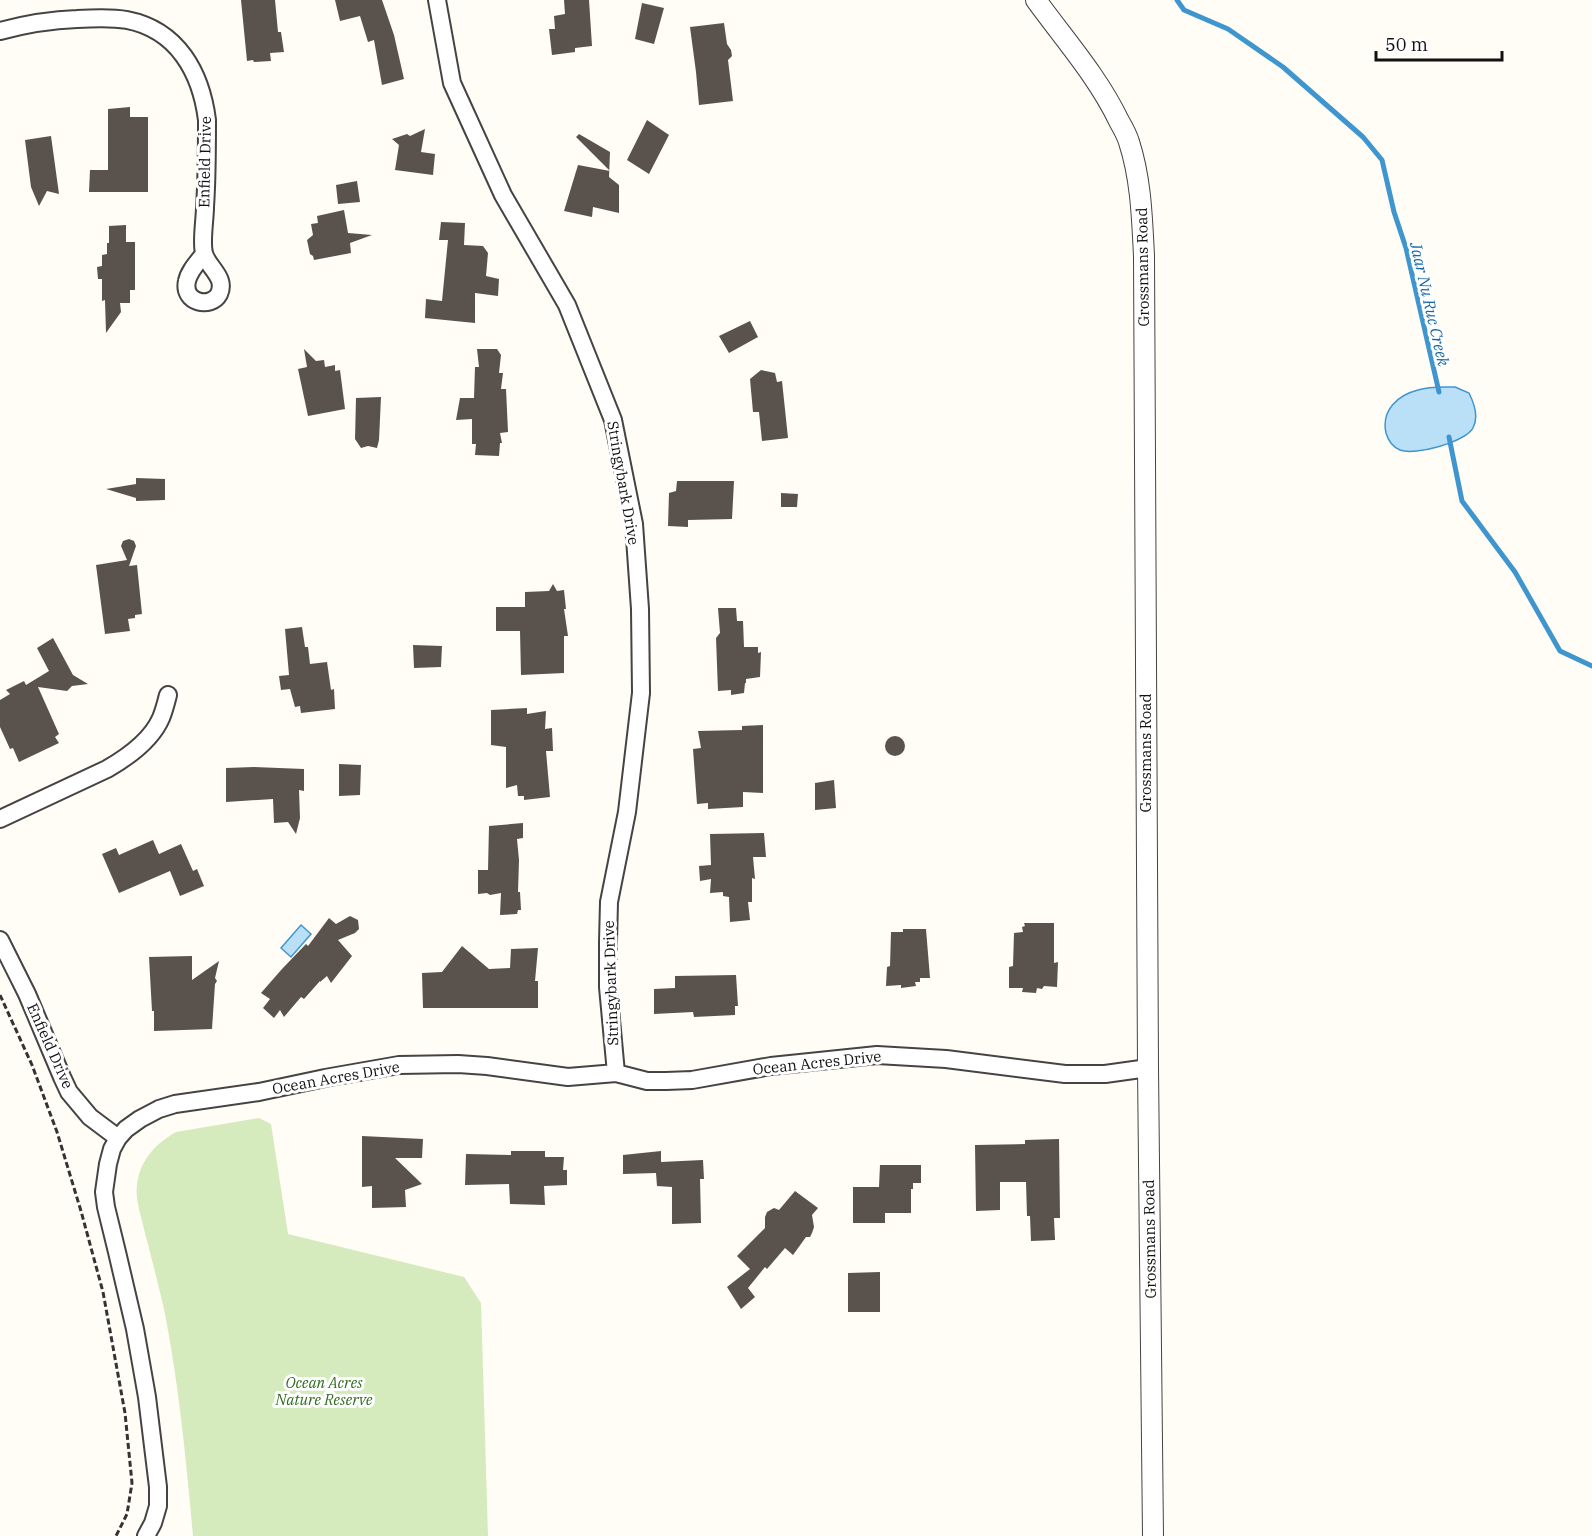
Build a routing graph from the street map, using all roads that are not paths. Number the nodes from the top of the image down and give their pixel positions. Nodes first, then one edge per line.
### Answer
1 (437, 0) edge
2 (1036, 0) edge
3 (0, 31) edge
4 (204, 254) dead end
5 (168, 695) dead end
6 (0, 819) edge
7 (0, 939) edge
8 (1148, 1068) junction
9 (616, 1073) junction
10 (118, 1138) junction
11 (146, 1536) edge
12 (1153, 1536) edge

1 - 9 street, Stringybark Drive
2 - 8 street, Grossmans Road
3 - 4 street, Enfield Drive
5 - 6 street
7 - 10 street, Enfield Drive
8 - 9 street, Ocean Acres Drive
8 - 12 street, Grossmans Road
9 - 10 street, Ocean Acres Drive
10 - 11 street, Ocean Acres Drive

